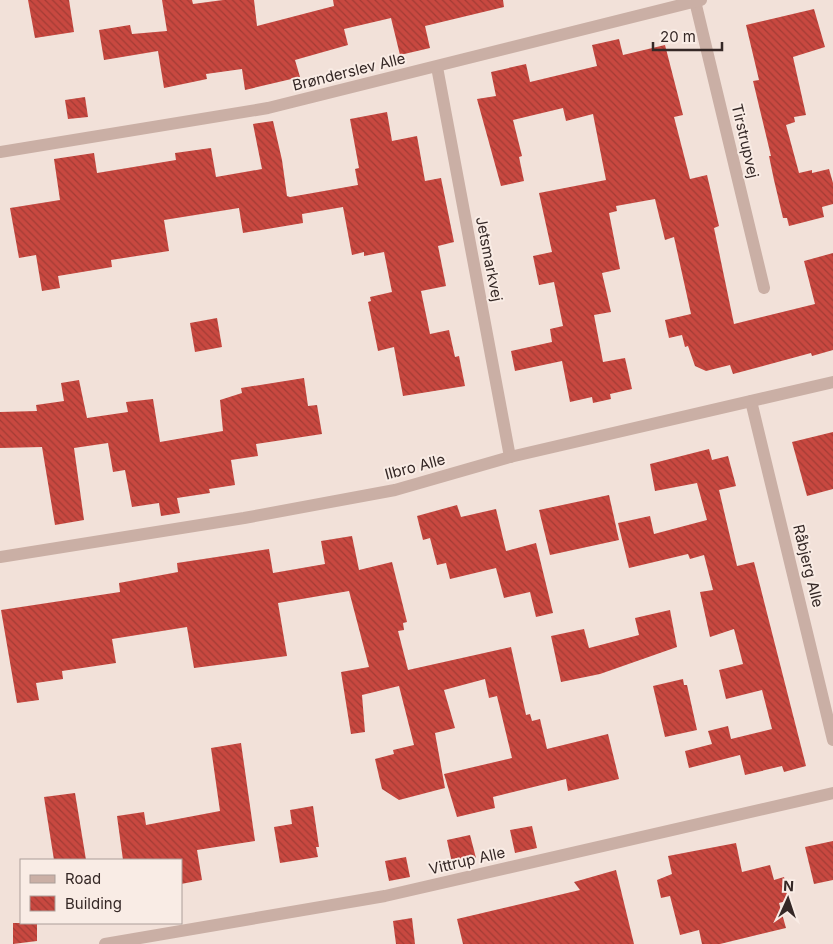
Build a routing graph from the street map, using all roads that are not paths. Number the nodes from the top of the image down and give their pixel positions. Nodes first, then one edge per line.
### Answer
1 (698, 1) edge
2 (436, 67) junction
3 (0, 152) edge
4 (764, 288) dead end
5 (833, 382) edge
6 (751, 401) junction
7 (510, 457) junction
8 (0, 557) edge
9 (833, 740) edge
10 (833, 793) edge
11 (106, 944) edge

1 - 2 street, Brønderslev Alle
1 - 4 street, Tirstrupvej
2 - 3 street, Brønderslev Alle
2 - 7 street, Jetsmarkvej
5 - 6 street, Ilbro Alle
6 - 7 street, Ilbro Alle
6 - 9 street, Råbjerg Alle
7 - 8 street, Ilbro Alle
10 - 11 street, Vittrup Alle

